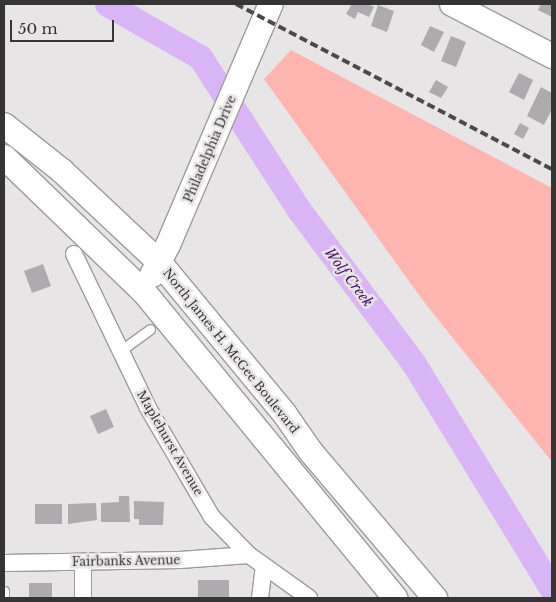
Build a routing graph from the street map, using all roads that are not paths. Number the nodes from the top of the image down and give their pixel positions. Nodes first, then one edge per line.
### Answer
1 (271, 4) edge
2 (452, 4) edge
3 (552, 56) edge
4 (4, 125) edge
5 (4, 157) edge
6 (74, 254) dead end
7 (159, 262) junction
8 (144, 292) junction
9 (150, 329) dead end
10 (120, 351) junction
11 (249, 555) junction
12 (82, 562) junction
13 (4, 563) edge
14 (264, 566) junction
15 (4, 592) edge
16 (4, 598) edge
17 (83, 598) edge
18 (260, 598) edge
19 (309, 598) edge
20 (395, 598) edge
21 (435, 598) edge

1 - 7 main road, Philadelphia Drive
2 - 3 main road
4 - 7 main road, North James H. McGee Boulevard
5 - 8 main road
6 - 10 street, Maplehurst Avenue
7 - 8 main road, Philadelphia Drive
7 - 21 main road, North James H. McGee Boulevard
8 - 20 main road
9 - 10 lane
10 - 11 street, Maplehurst Avenue
11 - 12 street, Fairbanks Avenue
11 - 14 street, Maplehurst Avenue
12 - 13 street, Fairbanks Avenue
12 - 17 street
14 - 18 street
14 - 19 street, Maplehurst Avenue
15 - 16 lane

